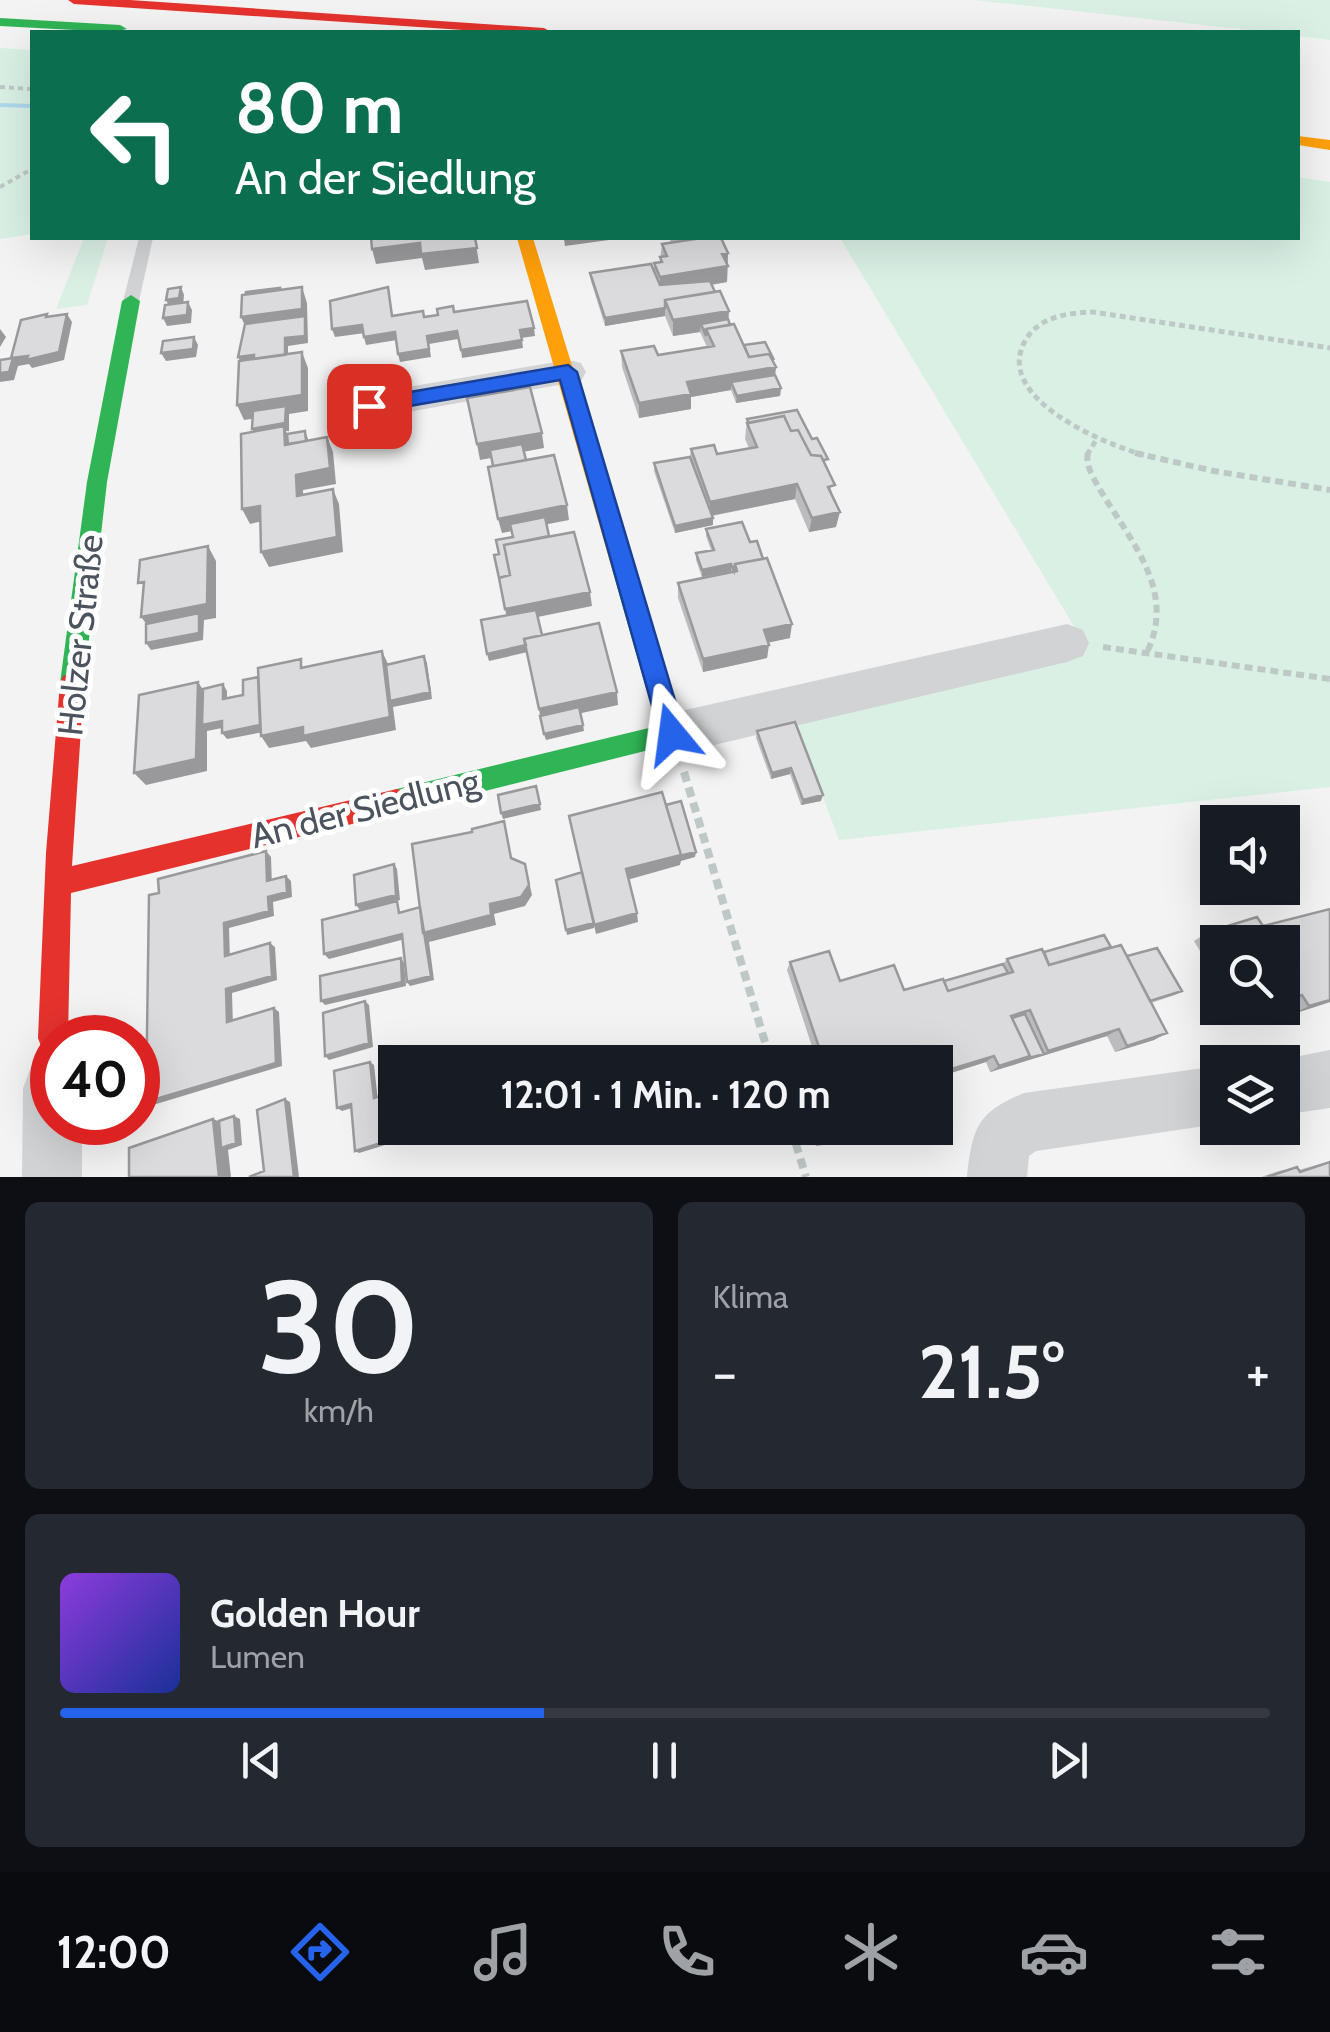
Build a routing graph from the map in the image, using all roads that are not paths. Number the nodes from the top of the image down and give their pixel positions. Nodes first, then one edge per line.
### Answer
1 (74, 0) edge
2 (0, 22) edge
3 (133, 30) edge
4 (515, 30) edge
5 (1300, 141) edge
6 (1330, 145) edge
7 (146, 240) edge
8 (526, 240) edge
9 (131, 301) joint
10 (568, 372) junction
11 (346, 377) dead end
12 (1067, 643) road end
13 (672, 734) junction
14 (58, 882) junction
15 (54, 1015) edge
16 (1330, 1079) edge
17 (1300, 1083) edge
18 (1200, 1098) edge
19 (52, 1145) edge
20 (52, 1177) edge
21 (996, 1177) edge

1 - 4 main road
2 - 3 main road
5 - 6 main road
7 - 9 lane, Holzer Straße
8 - 10 main road
9 - 14 main road, Holzer Straße
10 - 11 street
10 - 13 main road
12 - 13 street, An der Siedlung
13 - 14 main road, An der Siedlung
14 - 15 main road, Holzer Straße
16 - 17 street
18 - 21 street
19 - 20 street

